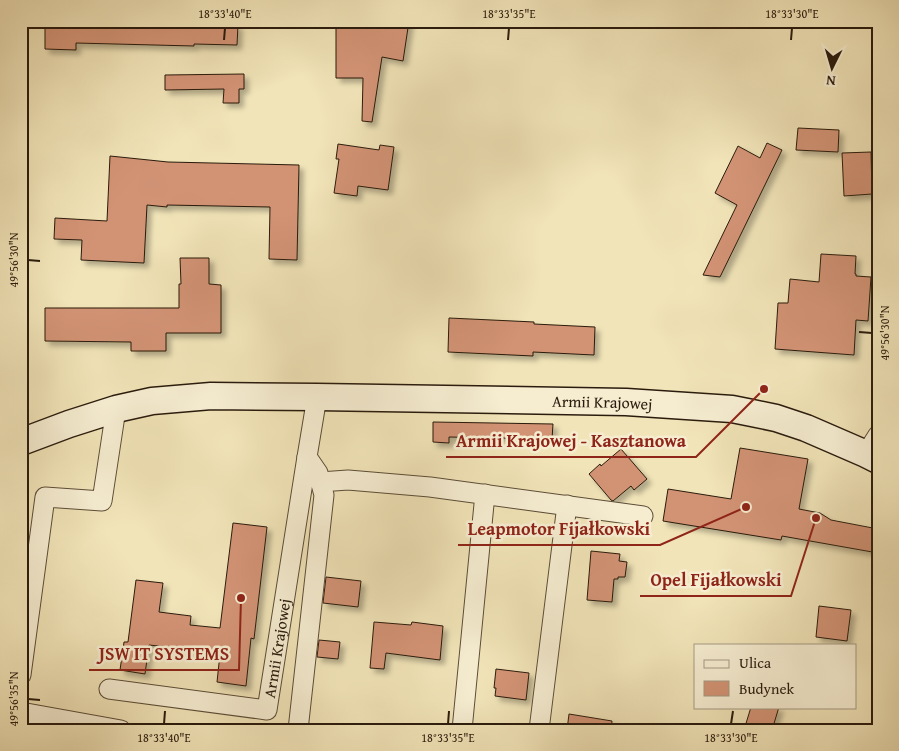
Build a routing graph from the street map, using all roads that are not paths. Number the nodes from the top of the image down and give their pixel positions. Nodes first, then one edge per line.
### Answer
1 (317, 397) junction
2 (116, 409) junction
3 (21, 442) edge
4 (874, 450) edge
5 (307, 457) junction
6 (320, 482) junction
7 (485, 494) junction
8 (567, 506) junction
9 (642, 516) dead end
10 (21, 675) edge
11 (109, 688) dead end
12 (21, 712) edge
13 (121, 730) edge
14 (298, 730) edge
15 (462, 730) edge
16 (539, 730) edge

1 - 2 street, Armii Krajowej
1 - 4 street, Armii Krajowej
1 - 5 street, Armii Krajowej
2 - 3 street, Armii Krajowej
2 - 10 street
5 - 6 street, Armii Krajowej
5 - 11 street, Armii Krajowej
6 - 7 street
6 - 14 street, Armii Krajowej
7 - 8 street
7 - 15 street
8 - 9 street
8 - 16 street
12 - 13 street

